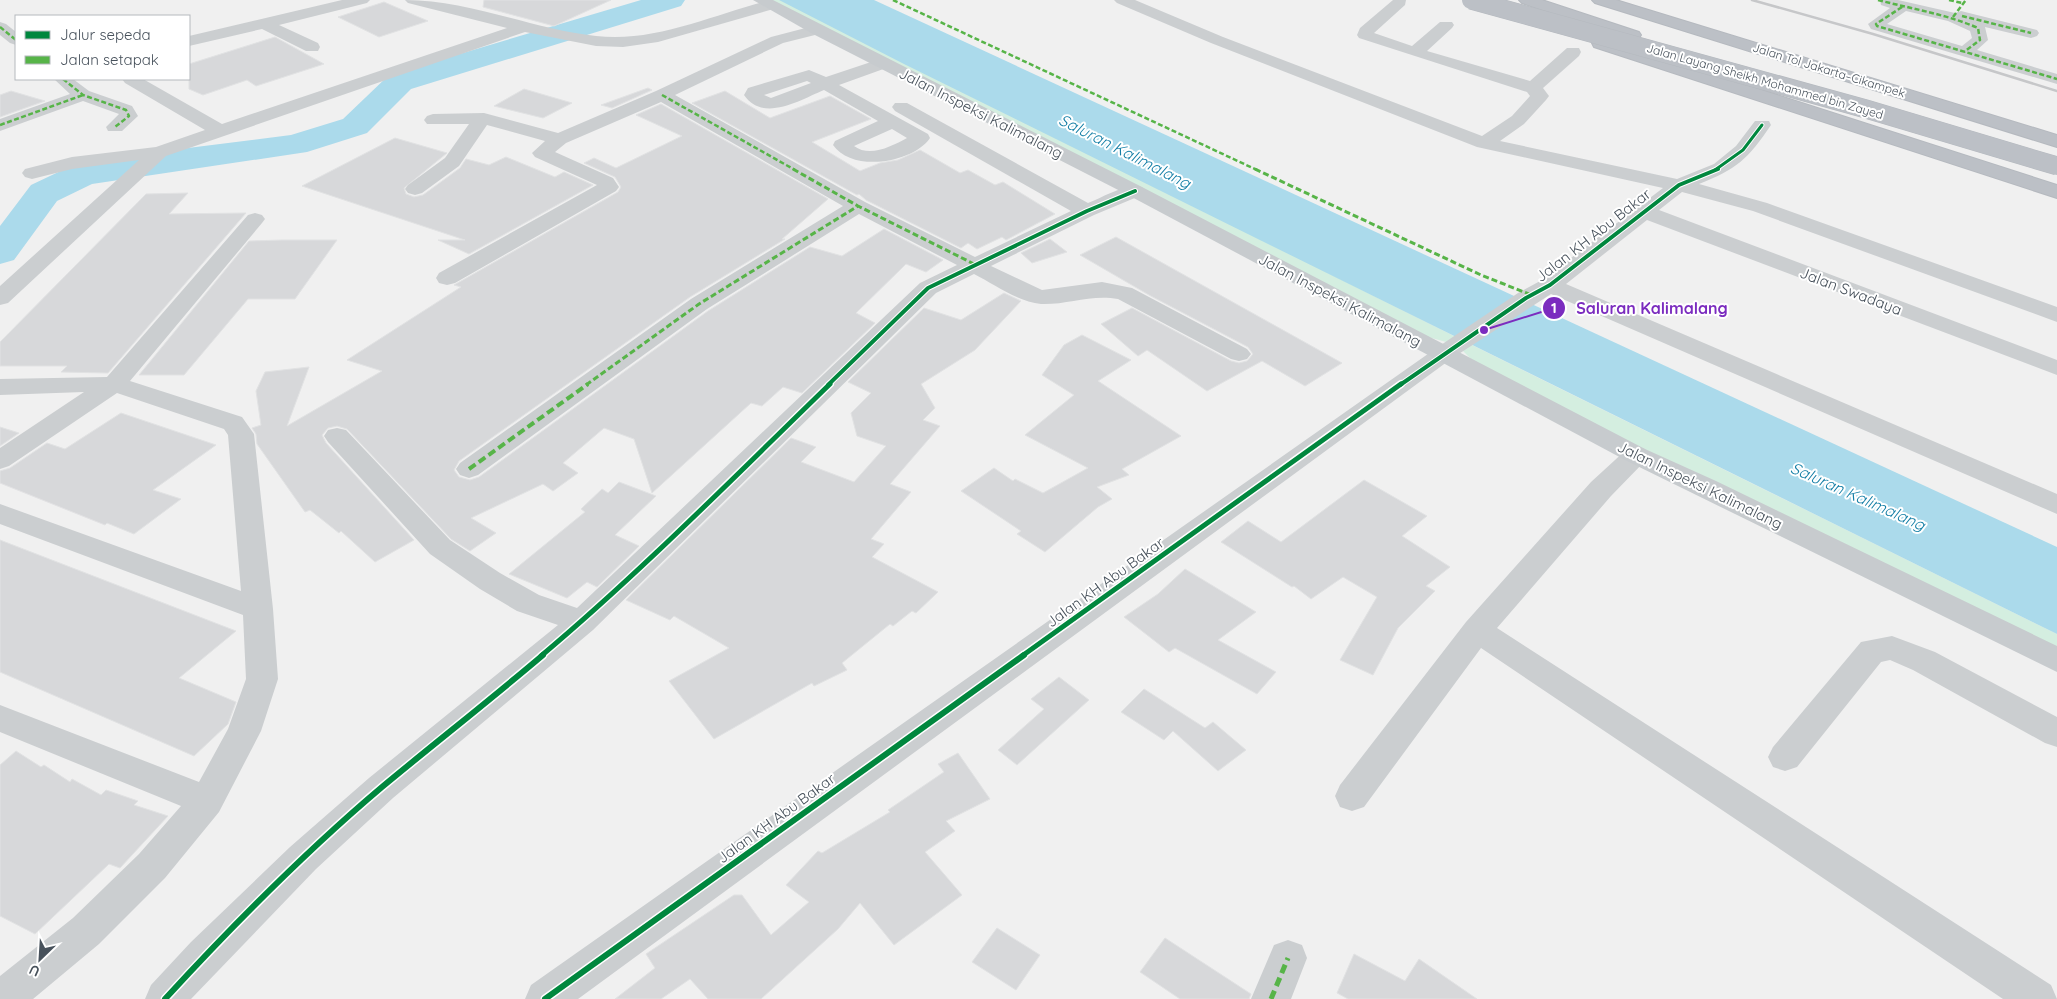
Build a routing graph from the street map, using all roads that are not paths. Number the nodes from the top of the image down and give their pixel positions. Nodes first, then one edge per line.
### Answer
1 (362, 0) edge
2 (413, 0) edge
3 (1122, 0) edge
4 (1466, 0) edge
5 (1471, 0) edge
6 (1510, 0) edge
7 (1527, 0) edge
8 (1600, 0) edge
9 (1642, 0) edge
10 (1878, 0) edge
11 (766, 2) edge
12 (1400, 2) dead end
13 (1902, 7) junction
14 (1957, 7) edge
15 (736, 14) junction
16 (263, 24) junction
17 (1446, 25) dead end
18 (0, 27) edge
19 (524, 27) junction
20 (816, 30) junction
21 (2031, 33) dead end
22 (15, 39) edge
23 (777, 40) junction
24 (190, 41) edge
25 (312, 47) dead end
26 (1573, 52) dead end
27 (1964, 52) junction
28 (1417, 53) junction
29 (1783, 55) junction
30 (883, 63) junction
31 (2057, 79) edge
32 (64, 80) edge
33 (133, 80) edge
34 (835, 80) junction
35 (1533, 88) junction
36 (83, 95) junction
37 (662, 95) junction
38 (484, 118) junction
39 (433, 120) dead end
40 (894, 122) junction
41 (0, 125) edge
42 (1762, 125) dead end
43 (115, 127) dead end
44 (943, 129) junction
45 (218, 130) junction
46 (921, 138) junction
47 (559, 139) junction
48 (2057, 141) edge
49 (1484, 143) junction
50 (2057, 152) edge
51 (156, 154) junction
52 (2057, 166) edge
53 (32, 173) dead end
54 (2057, 174) edge
55 (1679, 185) junction
56 (415, 189) dead end
57 (1135, 191) junction
58 (2057, 192) edge
59 (858, 206) junction
60 (1088, 211) junction
61 (1645, 212) junction
62 (255, 219) dead end
63 (976, 265) junction
64 (447, 278) dead end
65 (1550, 286) junction
66 (0, 298) edge
67 (2057, 315) edge
68 (1388, 326) joint
69 (1450, 349) junction
70 (1239, 354) dead end
71 (2057, 368) edge
72 (1491, 378) joint
73 (114, 384) junction
74 (0, 387) edge
75 (337, 436) dead end
76 (1636, 455) junction
77 (0, 460) edge
78 (468, 469) dead end
79 (2057, 505) edge
80 (0, 514) edge
81 (258, 609) junction
82 (582, 622) junction
83 (1477, 630) junction
84 (2057, 660) edge
85 (0, 718) edge
86 (2057, 733) edge
87 (1784, 757) dead end
88 (1352, 796) dead end
89 (207, 801) junction
90 (1288, 958) dead end
91 (6, 989) edge
92 (165, 999) edge
93 (544, 999) edge
94 (1271, 999) edge
95 (2037, 999) edge

1 - 16 street
2 - 19 street
3 - 49 street
4 - 58 highway
5 - 52 highway, Jalan Layang Sheikh Mohammed bin Zayed, bridge
6 - 50 highway, Jalan Layang Sheikh Mohammed bin Zayed
7 - 54 highway, Jalan Tol Jakarta–Cikampek
8 - 29 highway, Jalan Tol Jakarta–Cikampek
9 - 29 highway
10 - 13 street
11 - 15 street
11 - 20 main road, Jalan Inspeksi Kalimalang
12 - 28 street
13 - 14 street
13 - 27 street
14 - 21 street
14 - 27 street
15 - 19 street
15 - 23 street
16 - 24 street
16 - 25 street
17 - 28 street
18 - 22 street
19 - 45 street
20 - 23 street
20 - 30 main road, Jalan Inspeksi Kalimalang
23 - 34 street
23 - 37 street
26 - 35 street
27 - 31 street
28 - 35 street
29 - 48 highway, Jalan Tol Jakarta–Cikampek
30 - 34 street
30 - 57 main road, Jalan Inspeksi Kalimalang
32 - 36 street
33 - 45 street
34 - 40 street
34 - 44 street
35 - 49 street
36 - 41 street
36 - 43 street
37 - 47 street
37 - 59 street
38 - 39 street
38 - 47 street
38 - 56 street
40 - 46 street
40 - 46 street
42 - 55 street, Jalan KH Abu Bakar
44 - 46 street
44 - 60 street
45 - 51 street
47 - 64 street
49 - 55 street
51 - 53 street
51 - 66 street
55 - 61 street, Jalan KH Abu Bakar
55 - 67 street
57 - 60 street
57 - 68 main road, Jalan Inspeksi Kalimalang
59 - 63 street
59 - 78 street
60 - 63 street
61 - 65 street, Jalan KH Abu Bakar
61 - 71 street, Jalan Swadaya
62 - 73 street
63 - 70 street
63 - 82 street
65 - 69 street, Jalan KH Abu Bakar
65 - 79 street
68 - 69 street
69 - 72 street
69 - 93 street, Jalan KH Abu Bakar
72 - 76 main road, Jalan Inspeksi Kalimalang
73 - 74 street
73 - 77 street
73 - 81 street
75 - 82 street
76 - 83 street
76 - 84 main road, Jalan Inspeksi Kalimalang
80 - 81 street
81 - 89 street
82 - 92 street
83 - 88 street
83 - 95 street
85 - 89 street
86 - 87 street
89 - 91 street
90 - 94 street

